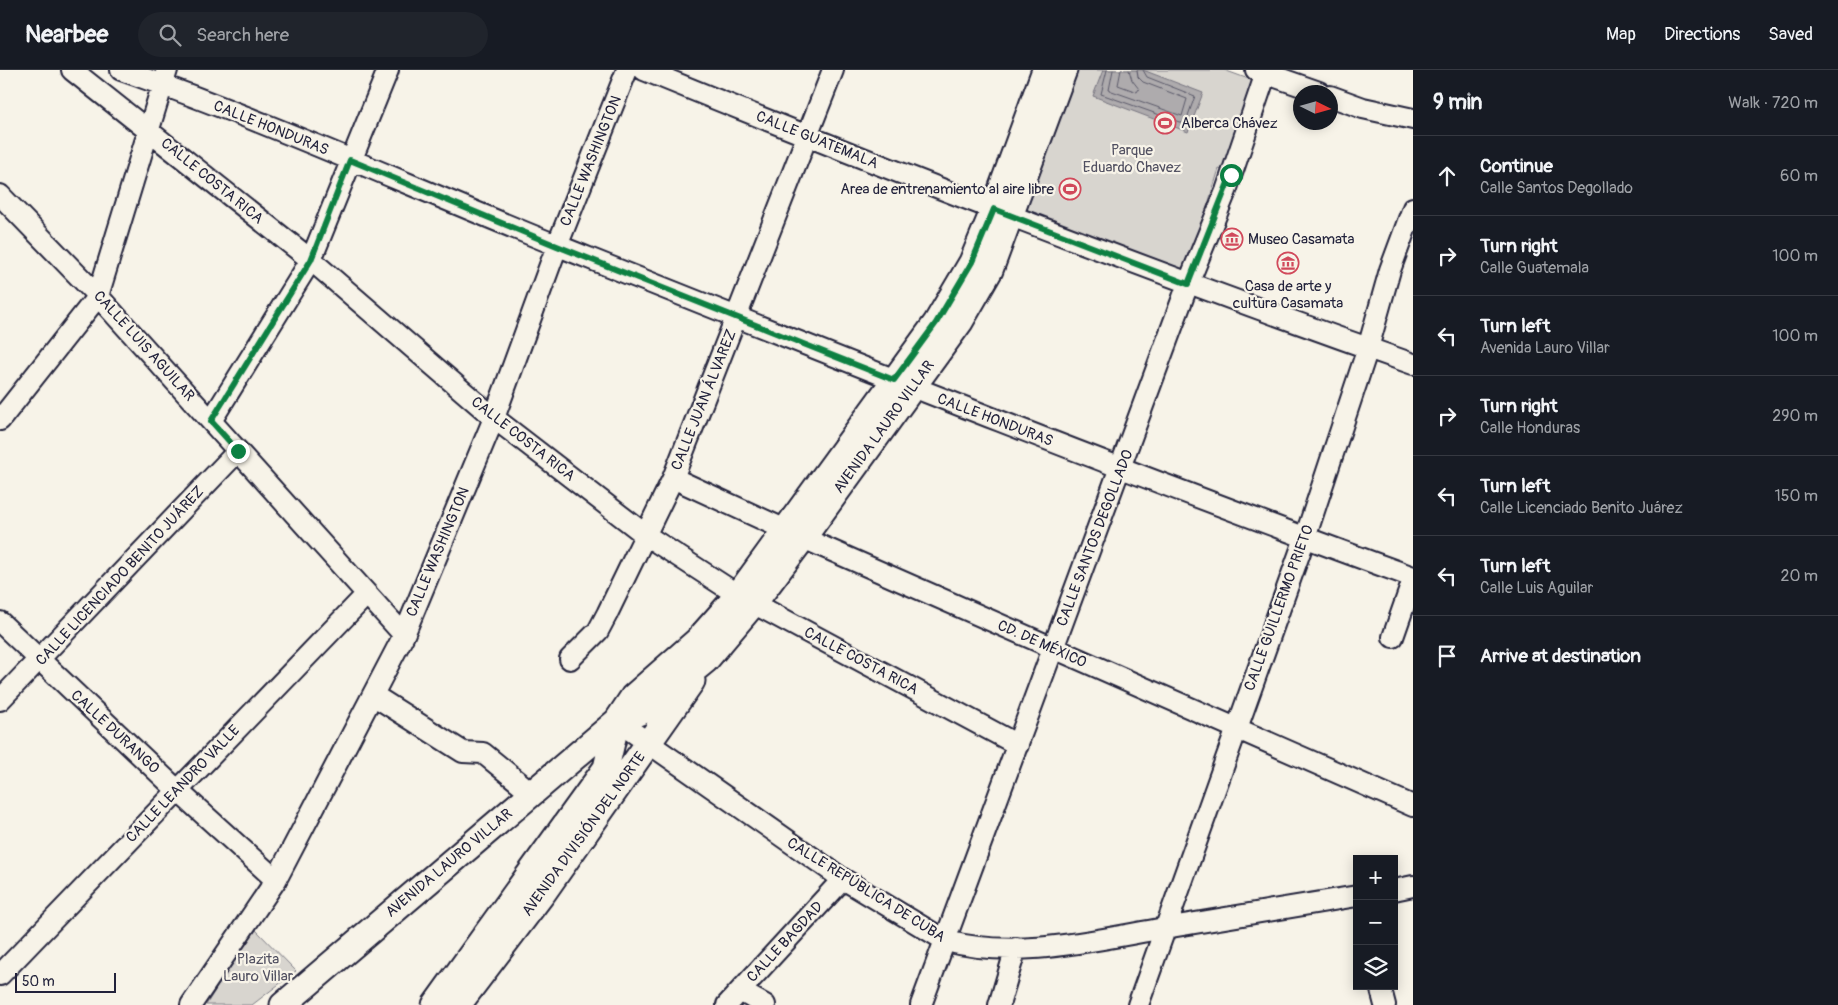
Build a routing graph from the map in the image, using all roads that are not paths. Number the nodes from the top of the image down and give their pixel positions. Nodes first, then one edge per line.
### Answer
1 (72, 70) edge
2 (121, 70) edge
3 (388, 70) edge
4 (627, 70) edge
5 (644, 70) edge
6 (833, 70) edge
7 (1045, 70) edge
8 (1064, 70) edge
9 (1263, 71) edge
10 (165, 77) edge
11 (1300, 85) edge
12 (1338, 99) edge
13 (1413, 119) edge
14 (149, 130) junction
15 (808, 137) junction
16 (350, 160) junction
17 (0, 195) edge
18 (1413, 208) edge
19 (1002, 212) junction
20 (557, 246) junction
21 (311, 260) junction
22 (1188, 284) junction
23 (98, 296) junction
24 (737, 317) junction
25 (1368, 348) junction
26 (1413, 364) edge
27 (903, 384) junction
28 (494, 418) junction
29 (0, 420) edge
30 (211, 421) junction
31 (238, 451) junction
32 (1121, 469) junction
33 (673, 478) junction
34 (794, 533) junction
35 (647, 536) junction
36 (1305, 538) junction
37 (1413, 579) edge
38 (367, 594) junction
39 (746, 599) junction
40 (0, 622) edge
41 (404, 635) junction
42 (1393, 637) dead end
43 (1053, 649) junction
44 (570, 659) dead end
45 (706, 660) junction
46 (40, 661) junction
47 (372, 695) junction
48 (0, 700) edge
49 (617, 722) junction
50 (1236, 729) junction
51 (648, 745) junction
52 (1018, 745) junction
53 (177, 790) junction
54 (532, 792) junction
55 (1413, 806) edge
56 (843, 879) junction
57 (276, 880) junction
58 (534, 886) junction
59 (1353, 899) edge
60 (1165, 928) junction
61 (946, 941) junction
62 (1016, 948) junction
63 (0, 975) edge
64 (1381, 990) edge
65 (733, 998) edge
66 (190, 1005) edge
67 (283, 1005) edge
68 (435, 1005) edge
69 (458, 1005) edge
70 (765, 1005) edge
71 (922, 1005) edge
72 (999, 1005) edge
73 (1138, 1005) edge
74 (1385, 1005) edge

1 - 14 street, CALLE COSTA RICA
2 - 10 street, CALLE HONDURAS
3 - 16 street
4 - 20 street, CALLE WASHINGTON
5 - 15 street, CALLE GUATEMALA
6 - 15 street, CALLE JUAN ÁLVAREZ
7 - 19 main road, AVENIDA LAURO VILLAR
8 - 19 main road, AVENIDA LAURO VILLAR
9 - 11 street
9 - 22 street, CALLE SANTOS DEGOLLADO
10 - 14 street
10 - 16 street, CALLE HONDURAS
12 - 13 street
14 - 21 street, CALLE COSTA RICA
14 - 23 street
15 - 19 street, CALLE GUATEMALA
15 - 24 street, CALLE JUAN ÁLVAREZ
16 - 20 street, CALLE HONDURAS
16 - 21 street
17 - 23 street, CALLE LUIS AGUILAR
18 - 25 street, CALLE GUILLERMO PRIETO
19 - 22 street, CALLE GUATEMALA
19 - 27 main road, AVENIDA LAURO VILLAR
20 - 24 street, CALLE HONDURAS
20 - 28 street, CALLE WASHINGTON
21 - 28 street, CALLE COSTA RICA
21 - 30 street
22 - 25 street, CALLE GUATEMALA
22 - 32 street, CALLE SANTOS DEGOLLADO
23 - 29 street
23 - 30 street, CALLE LUIS AGUILAR
24 - 27 street, CALLE HONDURAS
24 - 33 street, CALLE JUAN ÁLVAREZ
25 - 26 street, CALLE GUATEMALA
25 - 36 street, CALLE GUILLERMO PRIETO
27 - 32 street, CALLE HONDURAS
27 - 34 main road, AVENIDA LAURO VILLAR
28 - 35 street, CALLE COSTA RICA
28 - 41 street, CALLE WASHINGTON
30 - 31 street, CALLE LUIS AGUILAR
31 - 38 street, CALLE LUIS AGUILAR
31 - 46 street, CALLE LICENCIADO BENITO JUÁREZ
32 - 36 street, CALLE HONDURAS
32 - 43 street, CALLE SANTOS DEGOLLADO
33 - 34 street, CD. DE MÉXICO
33 - 35 street, CALLE JUAN ÁLVAREZ
34 - 39 main road, AVENIDA LAURO VILLAR
34 - 43 street, CD. DE MÉXICO
35 - 39 street, CALLE COSTA RICA
35 - 44 street, CALLE JUAN ÁLVAREZ
36 - 37 street, CALLE HONDURAS
36 - 50 street, CALLE GUILLERMO PRIETO
37 - 42 street
38 - 41 street, CALLE LUIS AGUILAR
38 - 53 street, CALLE LEANDRO VALLE
39 - 45 main road, AVENIDA LAURO VILLAR
39 - 49 main road, AVENIDA LAURO VILLAR
39 - 52 street, CALLE COSTA RICA
40 - 46 street, CALLE DURANGO
41 - 47 street, CALLE WASHINGTON
43 - 50 street, CD. DE MÉXICO
43 - 52 street, CALLE SANTOS DEGOLLADO
45 - 49 main road, AVENIDA LAURO VILLAR
45 - 51 main road, AVENIDA DIVISIÓN DEL NORTE
46 - 48 street, CALLE LICENCIADO BENITO JUÁREZ
46 - 53 street, CALLE DURANGO
47 - 54 street
47 - 57 street, CALLE WASHINGTON
49 - 51 street, CALLE REPÚBLICA DE CUBA
49 - 54 main road, AVENIDA LAURO VILLAR
49 - 58 main road, AVENIDA DIVISIÓN DEL NORTE
50 - 55 street, CD. DE MÉXICO
50 - 60 street, CALLE GUILLERMO PRIETO
51 - 56 street, CALLE REPÚBLICA DE CUBA
51 - 58 main road, AVENIDA DIVISIÓN DEL NORTE
52 - 61 street, CALLE SANTOS DEGOLLADO
53 - 57 street, CALLE DURANGO
53 - 63 street, CALLE LEANDRO VALLE
54 - 67 main road, AVENIDA LAURO VILLAR
56 - 61 street, CALLE REPÚBLICA DE CUBA
56 - 65 street, CALLE BAGDAD
57 - 66 street, CALLE WASHINGTON
58 - 68 main road, AVENIDA DIVISIÓN DEL NORTE
58 - 69 main road, AVENIDA DIVISIÓN DEL NORTE
59 - 60 street, CALLE REPÚBLICA DE CUBA
60 - 62 street, CALLE REPÚBLICA DE CUBA
60 - 73 street, CALLE GUILLERMO PRIETO
61 - 62 street, CALLE REPÚBLICA DE CUBA
61 - 71 street, CALLE SANTOS DEGOLLADO
62 - 72 street
64 - 74 street
65 - 70 street

